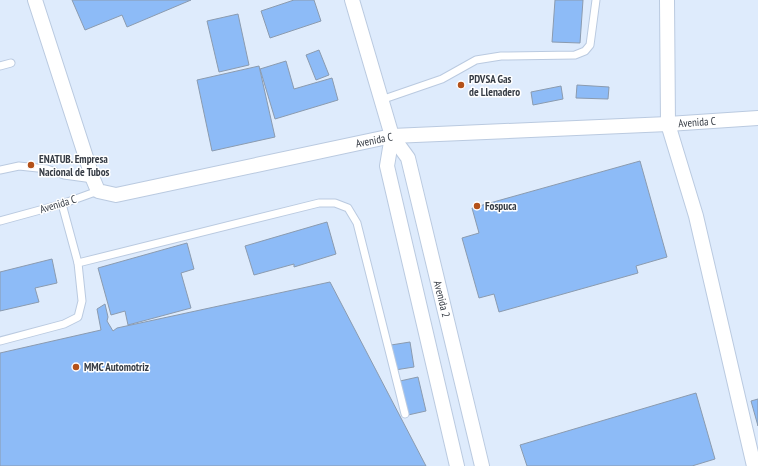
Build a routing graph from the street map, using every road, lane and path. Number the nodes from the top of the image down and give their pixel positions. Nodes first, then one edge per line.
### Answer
1 (35, 0) edge
2 (352, 0) edge
3 (596, 0) edge
4 (668, 0) edge
5 (11, 63) dead end
6 (0, 66) edge
7 (381, 100) junction
8 (758, 118) edge
9 (668, 124) junction
10 (392, 136) junction
11 (0, 170) edge
12 (96, 185) junction
13 (62, 204) junction
14 (0, 221) edge
15 (78, 263) junction
16 (0, 341) edge
17 (405, 414) dead end
18 (457, 466) edge
19 (482, 466) edge
20 (754, 466) edge

1 - 12 street
2 - 7 street, Avenida 2
3 - 7 lane
4 - 9 street
5 - 6 lane
7 - 10 street, Avenida 2
8 - 9 street, Avenida C
9 - 10 street, Avenida C
9 - 20 street
10 - 12 street, Avenida C
10 - 18 street, Avenida 2
10 - 19 street, Avenida 2
11 - 12 lane
12 - 13 lane, Avenida C
13 - 14 lane, Avenida C
13 - 15 lane
15 - 16 lane
15 - 17 lane

